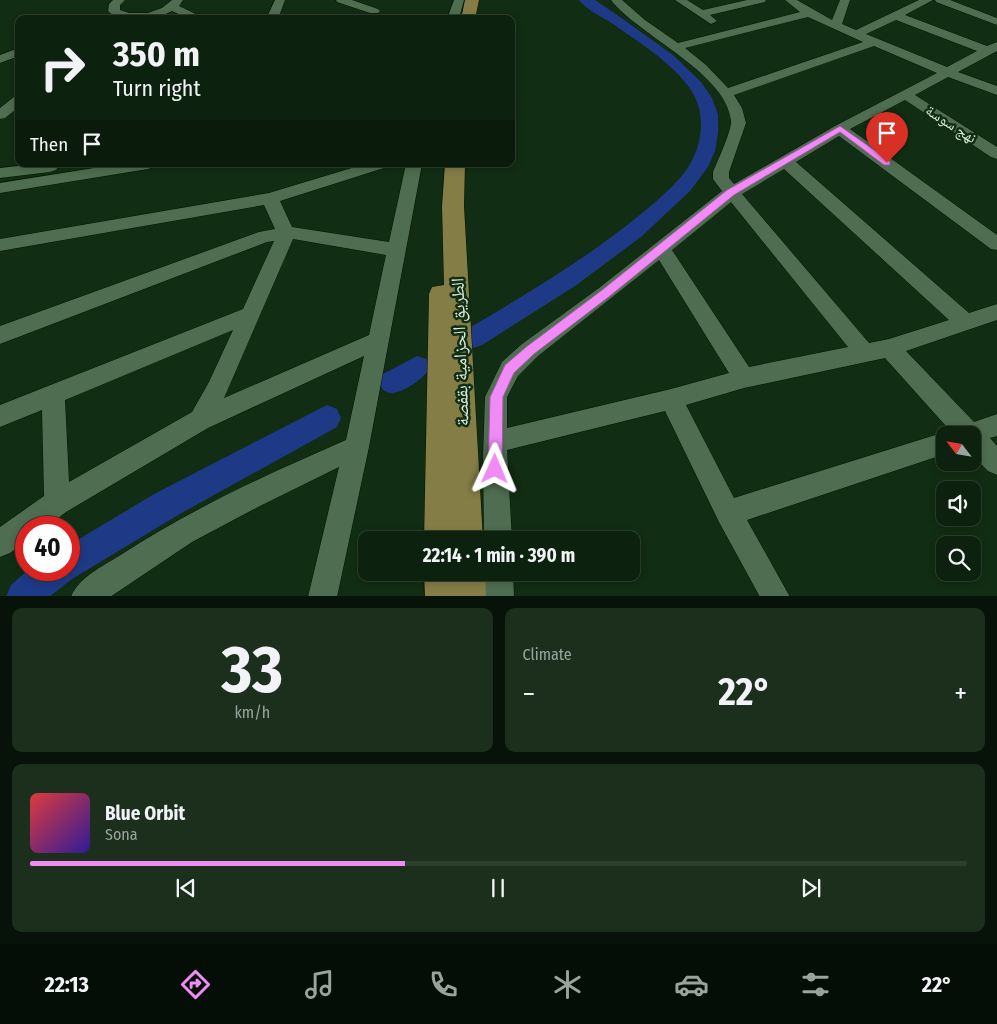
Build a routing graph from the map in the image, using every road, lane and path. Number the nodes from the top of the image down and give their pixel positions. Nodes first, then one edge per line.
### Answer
1 (120, 0) edge
2 (280, 0) edge
3 (341, 0) edge
4 (459, 0) edge
5 (472, 0) edge
6 (481, 0) edge
7 (616, 0) edge
8 (680, 0) edge
9 (761, 0) edge
10 (790, 0) edge
11 (845, 0) edge
12 (940, 0) edge
13 (919, 1) edge
14 (174, 4) edge
15 (374, 11) dead end
16 (811, 13) junction
17 (118, 14) joint
18 (701, 14) junction
19 (126, 15) edge
20 (159, 15) edge
21 (193, 15) edge
22 (274, 15) edge
23 (454, 15) edge
24 (469, 15) edge
25 (478, 15) edge
26 (896, 16) junction
27 (997, 22) edge
28 (836, 25) junction
29 (730, 33) junction
30 (857, 34) junction
31 (875, 42) junction
32 (676, 47) junction
33 (993, 49) edge
34 (15, 53) edge
35 (0, 59) edge
36 (948, 73) junction
37 (997, 91) edge
38 (726, 93) junction
39 (905, 94) junction
40 (15, 103) edge
41 (0, 115) edge
42 (840, 128) junction
43 (997, 154) edge
44 (786, 161) junction
45 (54, 167) edge
46 (130, 167) edge
47 (371, 167) edge
48 (413, 167) edge
49 (438, 167) edge
50 (455, 167) edge
51 (0, 173) edge
52 (0, 188) edge
53 (731, 192) junction
54 (270, 198) junction
55 (286, 233) junction
56 (997, 244) edge
57 (0, 245) edge
58 (661, 248) junction
59 (396, 250) junction
60 (997, 312) edge
61 (252, 314) junction
62 (966, 322) junction
63 (0, 335) edge
64 (377, 341) junction
65 (889, 348) junction
66 (864, 352) junction
67 (744, 378) junction
68 (53, 395) junction
69 (671, 399) junction
70 (0, 416) edge
71 (200, 420) junction
72 (997, 425) edge
73 (963, 426) edge
74 (981, 431) edge
75 (496, 442) junction
76 (936, 446) edge
77 (981, 446) edge
78 (356, 447) junction
79 (997, 463) edge
80 (57, 503) junction
81 (728, 513) junction
82 (441, 531) edge
83 (466, 531) edge
84 (498, 531) edge
85 (0, 543) edge
86 (442, 581) edge
87 (467, 581) edge
88 (499, 581) edge
89 (85, 596) edge
90 (322, 596) edge
91 (442, 596) edge
92 (468, 596) edge
93 (500, 596) edge
94 (776, 596) edge

1 - 17 street
2 - 22 street
3 - 15 street
4 - 23 street
5 - 24 main road
6 - 25 main road
7 - 32 street
8 - 18 street
9 - 18 street
10 - 16 street
11 - 28 street
12 - 27 street
13 - 26 street
14 - 20 street
14 - 21 street
16 - 28 street
16 - 29 street
17 - 19 street
18 - 29 street
26 - 30 street
26 - 33 street
28 - 30 street
29 - 32 street
30 - 31 street
31 - 36 street
31 - 38 street
32 - 38 street
33 - 36 street
34 - 35 street
36 - 37 street
36 - 39 street
38 - 53 street
39 - 42 street
39 - 43 street, نهج سوسة
40 - 41 street
42 - 44 street
42 - 56 street
44 - 53 street
44 - 62 street
45 - 51 street
46 - 52 street
47 - 54 street
48 - 59 street
49 - 82 main road, الطريق الحزامية بقفصة
50 - 83 main road, الطريق الحزامية بقفصة
53 - 58 street
53 - 66 street
54 - 55 street
54 - 57 street
55 - 59 street
55 - 61 street
55 - 63 street
58 - 67 street
58 - 75 street
59 - 64 street
60 - 62 street
61 - 68 street
61 - 71 street
62 - 65 street
64 - 71 street
64 - 78 street
65 - 66 street
65 - 73 street
66 - 67 street
67 - 69 street
68 - 70 street
68 - 80 street
69 - 75 street
69 - 81 street
71 - 80 street
72 - 74 street
75 - 84 street
76 - 81 street
77 - 79 street
78 - 89 street
78 - 90 street
80 - 85 street
81 - 94 street
86 - 91 main road
87 - 92 main road
88 - 93 street

